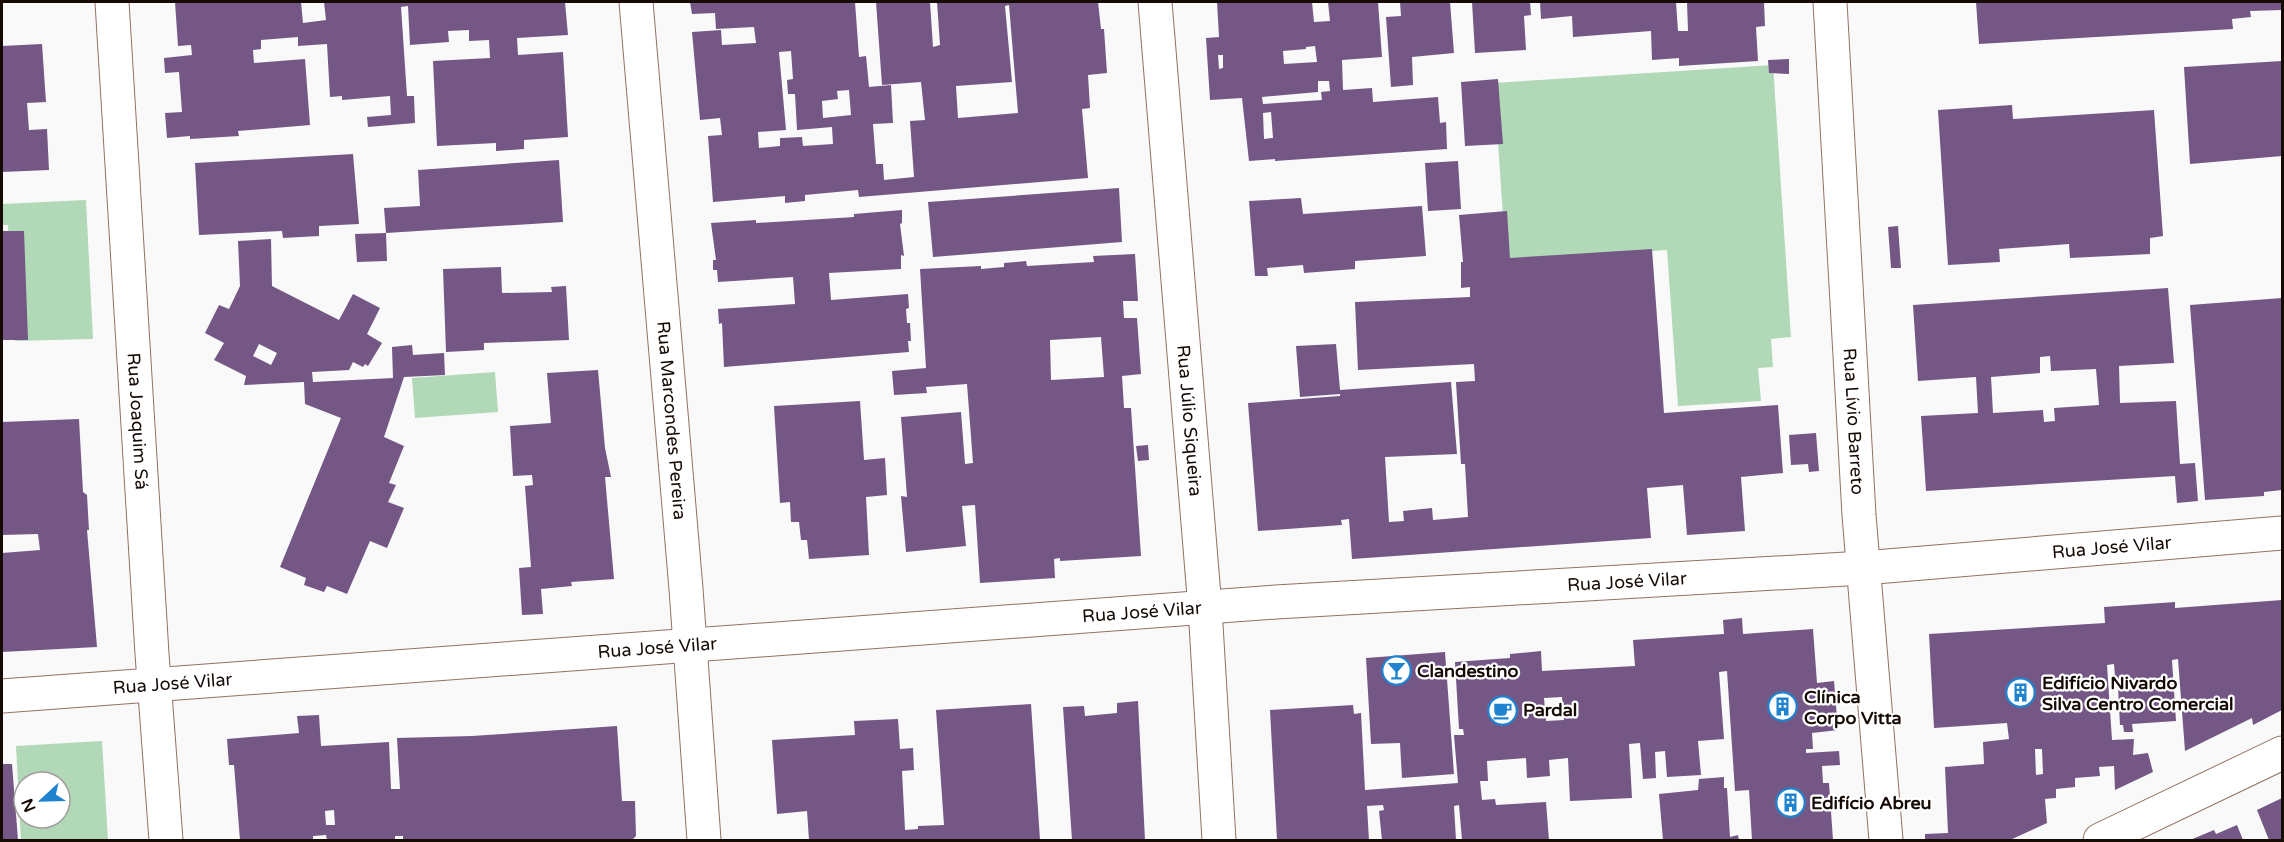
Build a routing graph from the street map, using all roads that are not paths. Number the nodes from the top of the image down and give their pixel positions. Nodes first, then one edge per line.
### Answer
1 (112, 2) edge
2 (636, 2) edge
3 (1155, 2) edge
4 (1830, 2) edge
5 (2283, 533) edge
6 (1863, 568) junction
7 (1205, 608) junction
8 (690, 646) junction
9 (154, 685) junction
10 (2, 696) edge
11 (2283, 753) edge
12 (166, 840) edge
13 (704, 840) edge
14 (1219, 840) edge
15 (1886, 840) edge
16 (2100, 840) edge

1 - 9 street, Rua Joaquim Sá
2 - 8 street, Rua Marcondes Pereira
3 - 7 street, Rua Júlio Siqueira
4 - 6 street, Rua Lívio Barreto
5 - 6 street, Rua José Vilar
6 - 7 street, Rua José Vilar
6 - 15 street, Rua Lívio Barreto
7 - 8 street, Rua José Vilar
7 - 14 street, Rua Júlio Siqueira
8 - 9 street, Rua José Vilar
8 - 13 street, Rua Marcondes Pereira
9 - 10 street, Rua José Vilar
9 - 12 street, Rua Joaquim Sá
11 - 16 street

